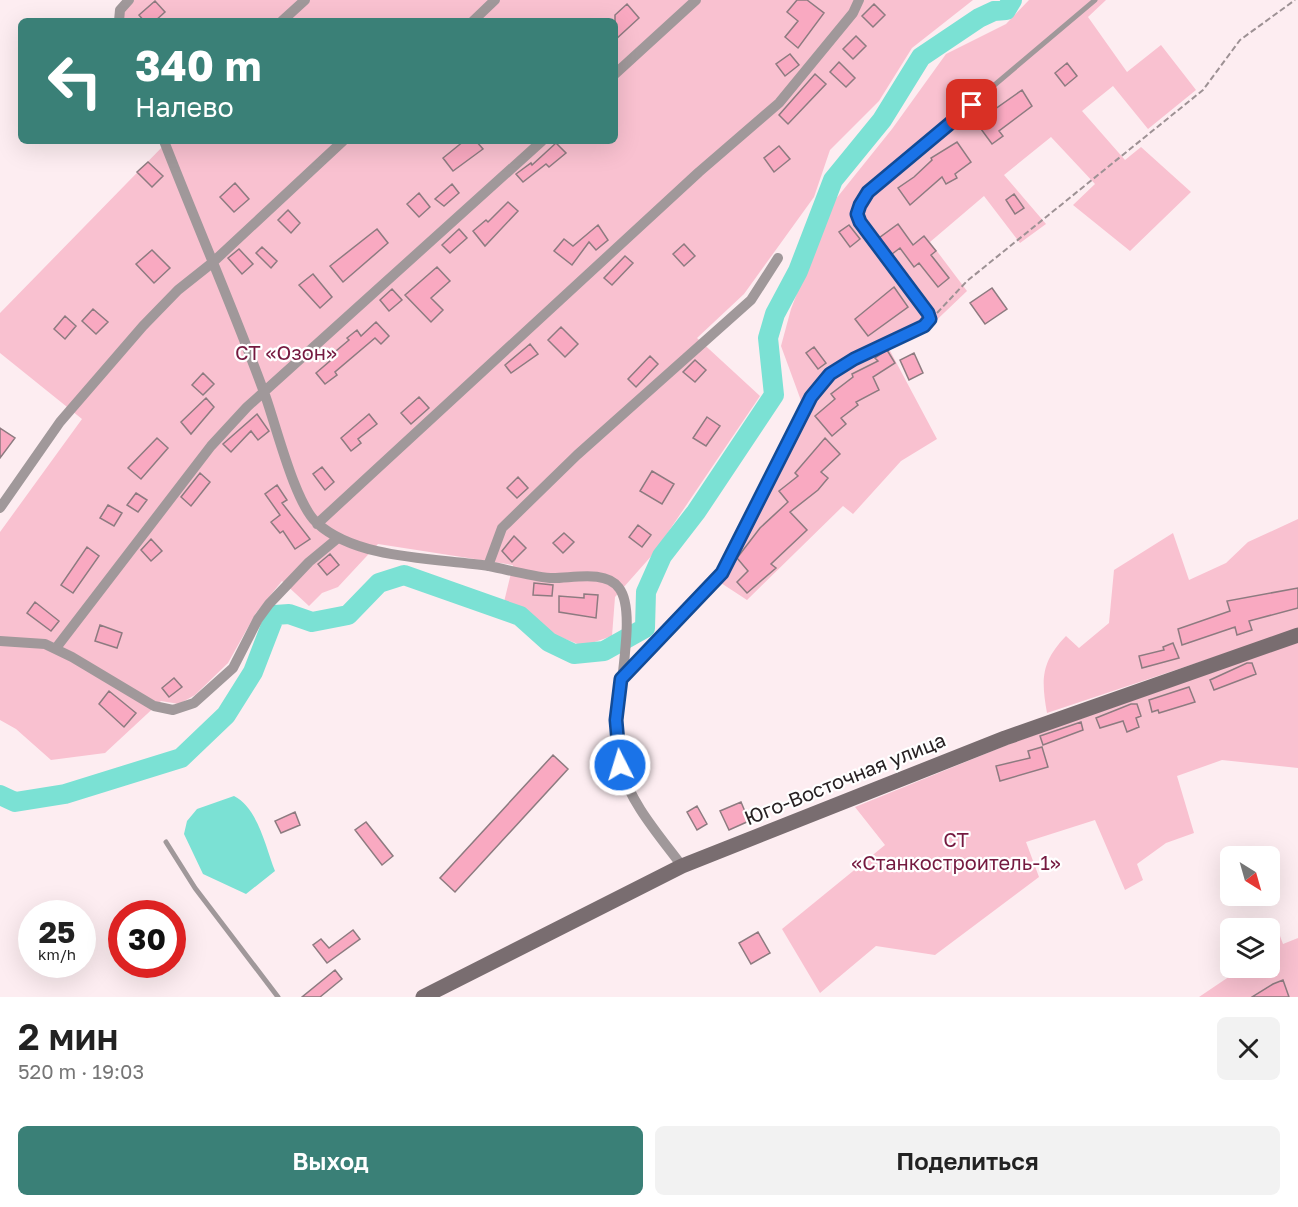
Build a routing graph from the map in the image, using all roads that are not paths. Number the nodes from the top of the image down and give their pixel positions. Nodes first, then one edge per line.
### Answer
1 (129, 0) edge
2 (305, 0) edge
3 (495, 0) edge
4 (696, 0) edge
5 (859, 0) edge
6 (1095, 0) edge
7 (119, 18) edge
8 (285, 18) edge
9 (476, 18) edge
10 (618, 71) edge
11 (165, 144) edge
12 (341, 144) edge
13 (539, 144) edge
14 (777, 258) dead end
15 (212, 263) junction
16 (264, 393) junction
17 (0, 508) edge
18 (317, 524) junction
19 (338, 538) junction
20 (489, 566) junction
21 (1298, 635) edge
22 (0, 641) edge
23 (56, 648) junction
24 (621, 679) junction
25 (166, 842) dead end
26 (682, 866) junction
27 (278, 997) edge
28 (423, 997) edge

1 - 7 street
2 - 8 street
3 - 9 street
4 - 10 street
5 - 18 street
6 - 24 lane
11 - 15 street
12 - 15 street
13 - 16 street
14 - 20 street
15 - 16 street
15 - 17 street
16 - 18 street
16 - 23 street
18 - 19 street
19 - 20 street
19 - 23 street
20 - 24 street
21 - 26 street, Юго-Восточная улица
22 - 23 street
24 - 26 street
25 - 27 lane
26 - 28 street, Юго-Восточная улица

